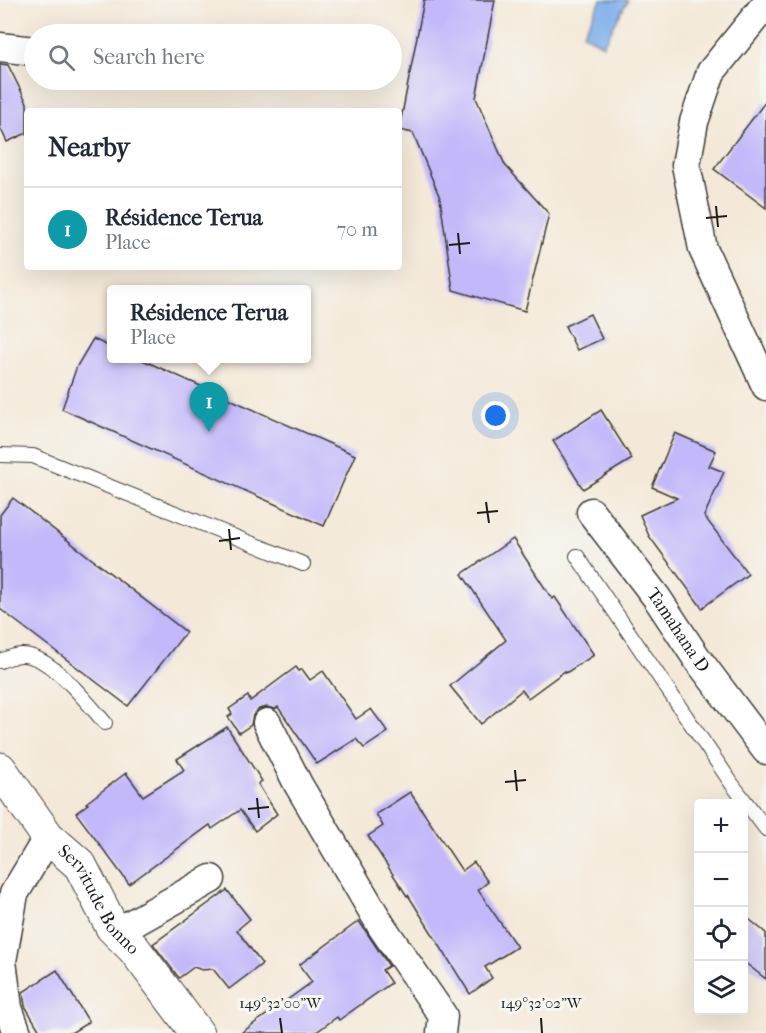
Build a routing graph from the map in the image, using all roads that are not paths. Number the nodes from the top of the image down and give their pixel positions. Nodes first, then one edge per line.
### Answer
1 (766, 4) edge
2 (0, 47) edge
3 (24, 50) edge
4 (766, 386) edge
5 (0, 455) edge
6 (591, 512) dead end
7 (577, 556) dead end
8 (303, 564) dead end
9 (0, 661) edge
10 (105, 723) dead end
11 (267, 723) dead end
12 (766, 750) edge
13 (0, 769) edge
14 (766, 828) edge
15 (48, 837) junction
16 (211, 879) dead end
17 (112, 927) junction
18 (17, 1033) edge
19 (197, 1033) edge
20 (441, 1033) edge

1 - 4 street
2 - 3 street
5 - 8 lane
6 - 12 street, Tamahana D
7 - 14 lane
9 - 10 lane
11 - 20 street
13 - 15 street, Servitude Bonno
15 - 17 street, Servitude Bonno
15 - 18 street
16 - 17 street
17 - 19 street, Servitude Bonno

